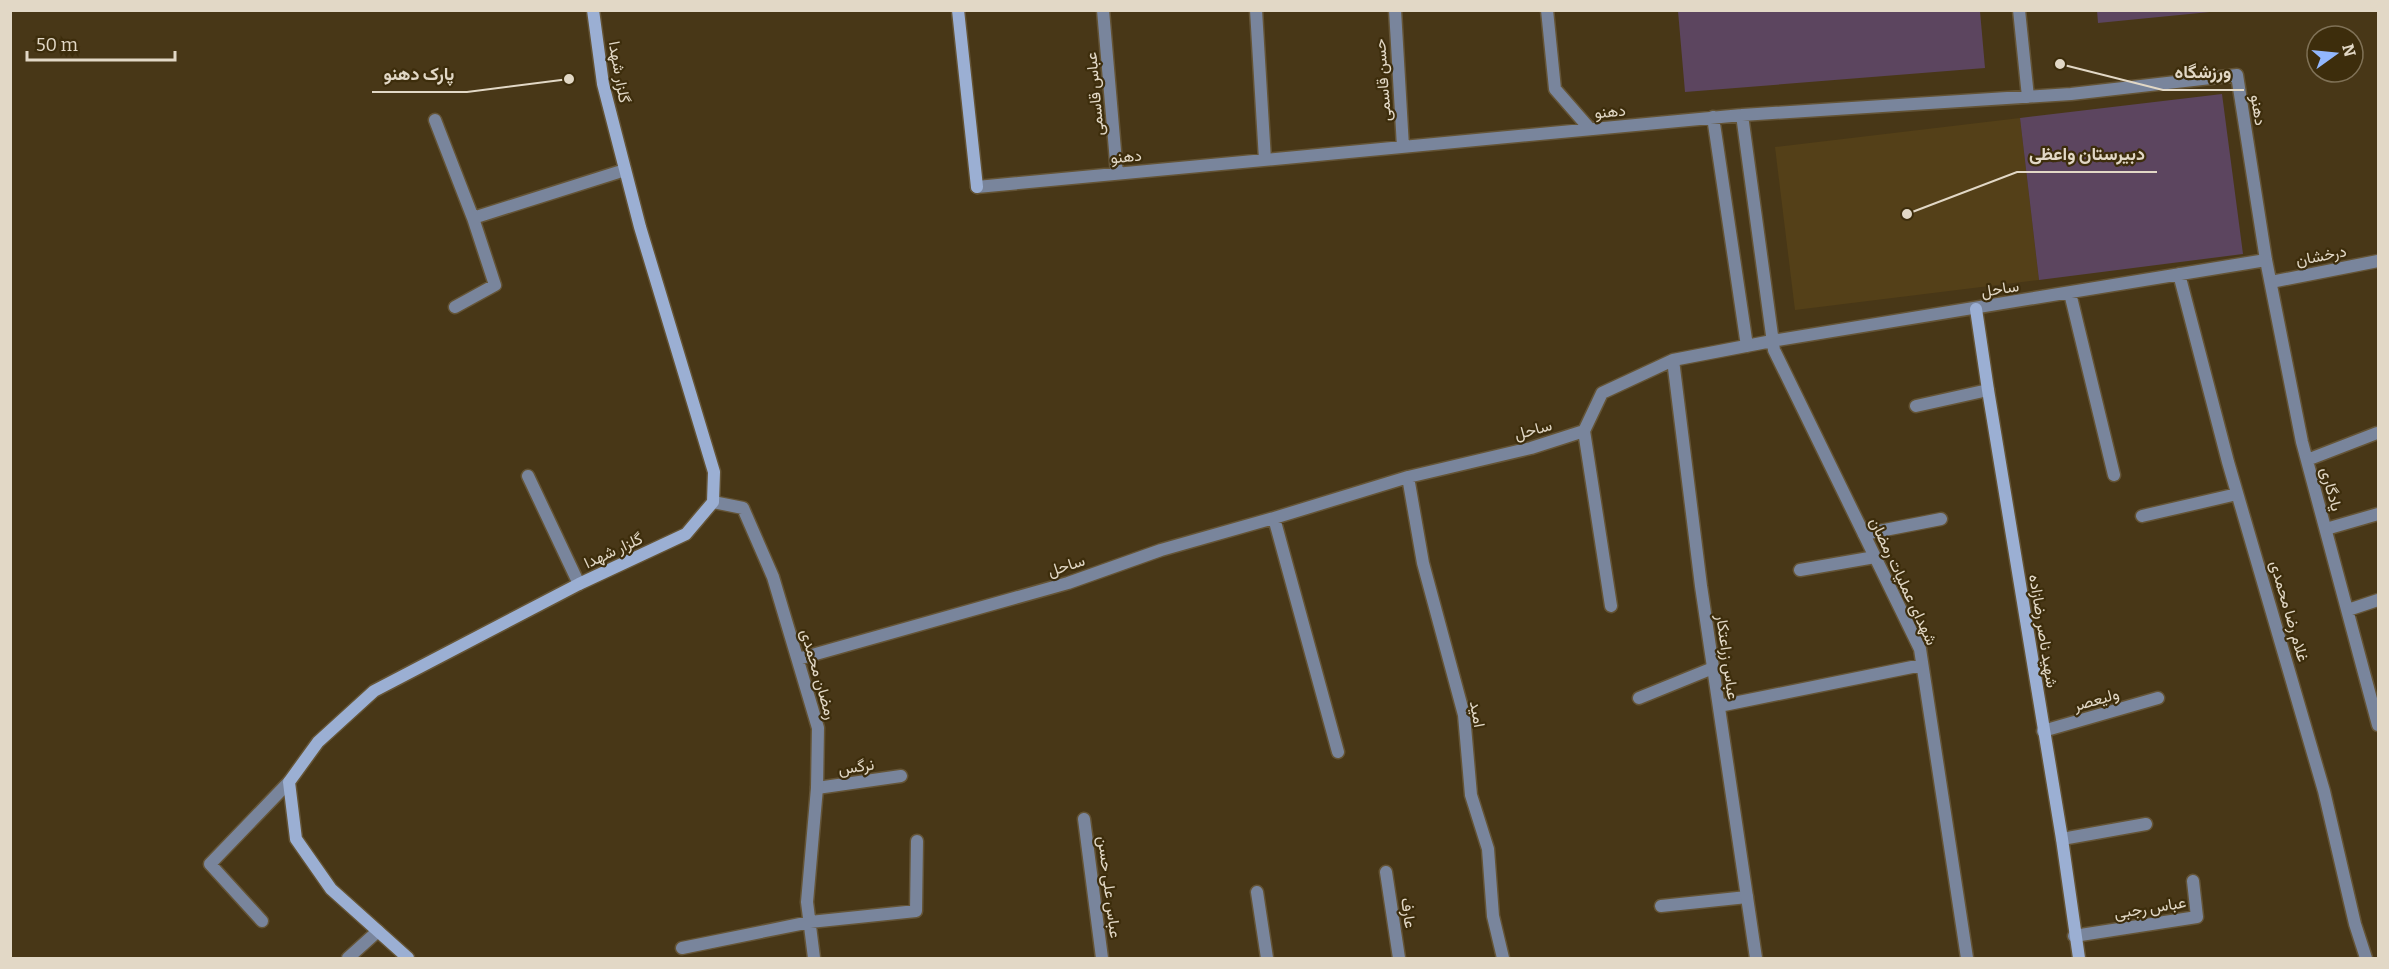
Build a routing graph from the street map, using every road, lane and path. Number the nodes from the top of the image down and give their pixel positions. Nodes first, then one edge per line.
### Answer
1 (593, 10) edge
2 (958, 10) edge
3 (1103, 10) edge
4 (1256, 10) edge
5 (1395, 10) edge
6 (1547, 10) edge
7 (2019, 10) edge
8 (2028, 97) junction
9 (1742, 115) junction
10 (1713, 117) junction
11 (435, 120) dead end
12 (1590, 129) junction
13 (1403, 147) junction
14 (1265, 160) junction
15 (625, 170) junction
16 (1117, 174) junction
17 (472, 218) junction
18 (2266, 260) junction
19 (2379, 261) edge
20 (2179, 274) junction
21 (2271, 282) junction
22 (2070, 293) junction
23 (455, 307) dead end
24 (1976, 309) junction
25 (1772, 341) junction
26 (1748, 346) junction
27 (1673, 360) junction
28 (1988, 390) junction
29 (1916, 406) dead end
30 (1584, 431) junction
31 (2377, 433) dead end
32 (2307, 460) junction
33 (2114, 475) dead end
34 (528, 476) dead end
35 (1408, 477) junction
36 (2237, 494) junction
37 (713, 502) junction
38 (2379, 514) edge
39 (2142, 516) dead end
40 (1274, 518) junction
41 (1941, 519) dead end
42 (2326, 529) junction
43 (1864, 534) junction
44 (1875, 557) junction
45 (1800, 570) dead end
46 (579, 584) junction
47 (2379, 600) edge
48 (1611, 606) dead end
49 (2348, 610) junction
50 (798, 659) junction
51 (1922, 665) junction
52 (1713, 668) junction
53 (1639, 698) dead end
54 (2158, 698) dead end
55 (1719, 706) junction
56 (2379, 725) edge
57 (2043, 731) junction
58 (1338, 752) dead end
59 (901, 776) dead end
60 (288, 782) junction
61 (817, 788) junction
62 (1084, 819) dead end
63 (2146, 824) dead end
64 (2062, 839) junction
65 (918, 841) dead end
66 (1386, 872) dead end
67 (2193, 881) dead end
68 (1257, 892) dead end
69 (1747, 897) junction
70 (1661, 906) dead end
71 (262, 921) dead end
72 (810, 922) junction
73 (378, 931) junction
74 (2074, 936) junction
75 (681, 948) dead end
76 (348, 958) edge
77 (408, 958) edge
78 (814, 958) edge
79 (1102, 958) edge
80 (1265, 958) edge
81 (1399, 958) edge
82 (1503, 958) edge
83 (1756, 958) edge
84 (1967, 958) edge
85 (2079, 958) edge
86 (2366, 958) edge

1 - 15 street, گلزار شهدا
2 - 16 street, دهنو
3 - 16 street, عباس قاسمی
4 - 14 street
5 - 13 street, حسن قاسمی
6 - 12 street
7 - 8 street
8 - 9 street, دهنو
8 - 18 street, دهنو
9 - 10 street, دهنو
9 - 25 street, شهدای عملیات رمضان
10 - 12 street, دهنو
10 - 26 street
11 - 17 street
12 - 13 street, دهنو
13 - 14 street, دهنو
14 - 16 street, دهنو
15 - 17 street
15 - 37 street, گلزار شهدا
17 - 23 street
18 - 20 street, ساحل
18 - 21 street, یادگاری
19 - 21 street, درخشان
20 - 22 street, ساحل
20 - 36 street, غلام رضا محمدی
21 - 32 street, یادگاری
22 - 24 street, ساحل
22 - 33 street
24 - 25 street, ساحل
24 - 28 street, شهید ناصر رضازاده
25 - 26 street, ساحل
25 - 43 street, شهدای عملیات رمضان
26 - 27 street, ساحل
27 - 30 street, ساحل
27 - 52 street, عباس زراعتکار
28 - 29 street
28 - 57 street, شهید ناصر رضازاده
30 - 35 street, ساحل
30 - 48 street
31 - 32 street
32 - 42 street, یادگاری
34 - 46 street
35 - 40 street, ساحل
35 - 82 street, امید
36 - 39 street
36 - 86 street, غلام رضا محمدی
37 - 46 street, گلزار شهدا
37 - 50 street, رمضان محمدی
38 - 42 street
40 - 50 street, ساحل
40 - 58 street
41 - 43 street
42 - 49 street, یادگاری
43 - 44 street, شهدای عملیات رمضان
44 - 45 street
44 - 51 street, شهدای عملیات رمضان
46 - 60 street, گلزار شهدا
47 - 49 street
49 - 56 street, یادگاری
50 - 61 street, رمضان محمدی
51 - 55 street
51 - 84 street, شهدای عملیات رمضان
52 - 53 street
52 - 55 street, عباس زراعتکار
54 - 57 street, ولیعصر
55 - 69 street, عباس زراعتکار
57 - 64 street, شهید ناصر رضازاده
59 - 61 street, نرگس
60 - 71 street
60 - 73 street
61 - 72 street, رمضان محمدی
62 - 79 street, عباس علی حسن
63 - 64 street
64 - 74 street, شهید ناصر رضازاده
65 - 72 street
66 - 81 street, عارف
67 - 74 street, عباس رجبی
68 - 80 street
69 - 70 street
69 - 83 street, عباس زراعتکار
72 - 75 street
72 - 78 street, رمضان محمدی
73 - 76 street
73 - 77 street
74 - 85 street, شهید ناصر رضازاده

